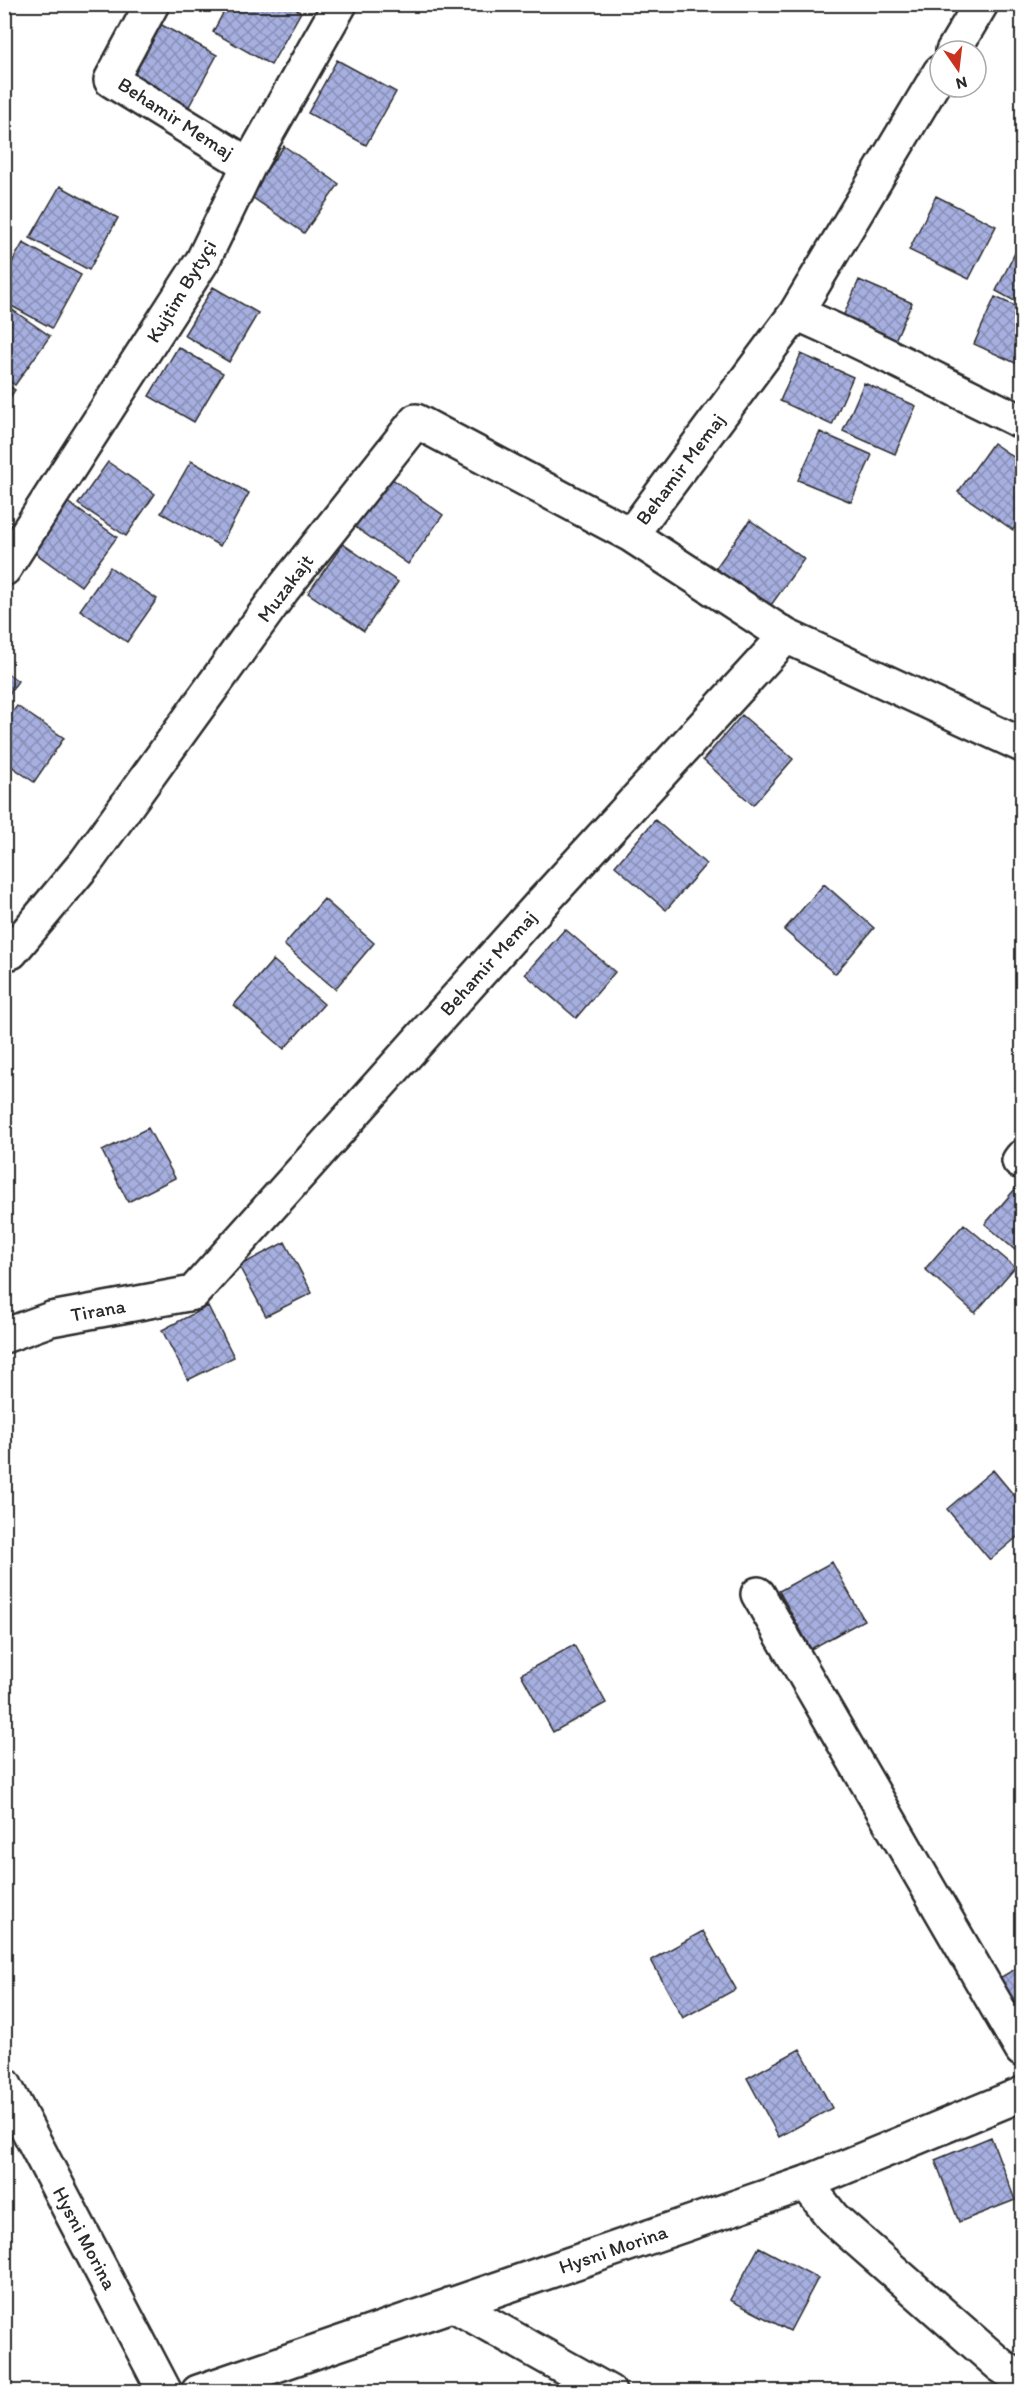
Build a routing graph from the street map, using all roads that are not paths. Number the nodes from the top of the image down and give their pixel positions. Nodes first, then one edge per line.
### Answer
1 (152, 4) edge
2 (340, 4) edge
3 (981, 4) edge
4 (960, 39) edge
5 (928, 92) edge
6 (249, 165) junction
7 (796, 313) junction
8 (1016, 419) dead end
9 (632, 535) junction
10 (4, 569) edge
11 (786, 636) junction
12 (1023, 745) edge
13 (11, 952) dead end
14 (193, 1293) joint
15 (4, 1336) edge
16 (758, 1594) dead end
17 (1023, 2050) edge
18 (4, 2084) edge
19 (1023, 2094) edge
20 (806, 2183) junction
21 (452, 2304) junction
22 (1023, 2380) edge
23 (165, 2391) edge
24 (198, 2391) edge
25 (609, 2391) edge

1 - 6 street, Behamir Memaj
2 - 6 street, Kujtim Bytyçi
3 - 4 street
5 - 7 street, Behamir Memaj
6 - 10 street, Kujtim Bytyçi
7 - 8 street
7 - 9 street, Behamir Memaj
9 - 11 street, Behamir Memaj
9 - 13 street, Muzakajt
11 - 12 street, Behamir Memaj
11 - 14 street, Behamir Memaj
14 - 15 street, Tirana
16 - 17 street
18 - 23 street, Hysni Morina
19 - 20 street, Hysni Morina
20 - 21 street, Hysni Morina
20 - 22 street
21 - 24 street, Hysni Morina
21 - 25 street

